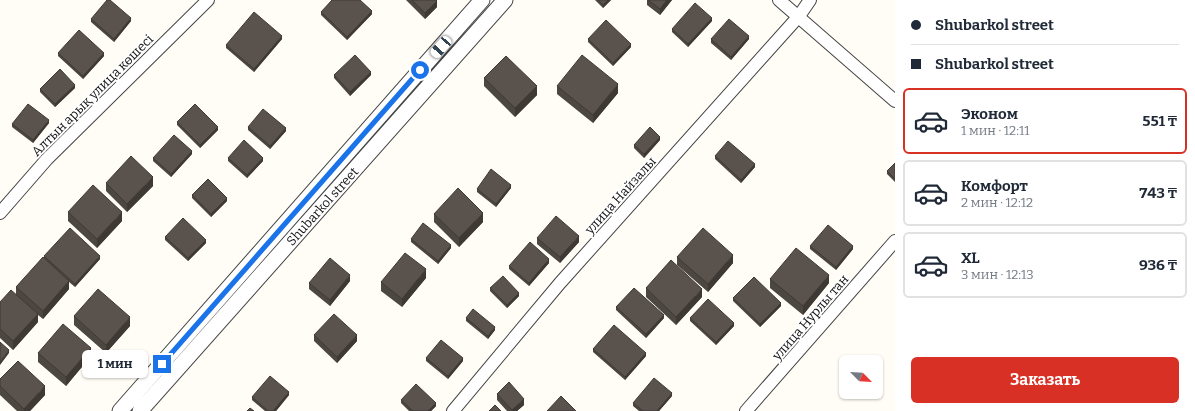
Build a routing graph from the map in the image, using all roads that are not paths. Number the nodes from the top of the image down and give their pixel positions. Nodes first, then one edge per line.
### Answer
1 (208, 0) edge
2 (482, 0) edge
3 (504, 0) edge
4 (779, 0) edge
5 (810, 0) edge
6 (799, 16) junction
7 (895, 101) edge
8 (0, 213) edge
9 (895, 242) edge
10 (120, 411) edge
11 (140, 411) edge
12 (453, 411) edge
13 (746, 411) edge

1 - 8 street, Алтын арық улица көшесі
2 - 10 street, Shubarkol street
3 - 11 street, Shubarkol street
4 - 6 street
5 - 6 street, улица Найзалы
6 - 7 street
6 - 12 street, улица Найзалы
9 - 13 street, улица Нурлы тан

